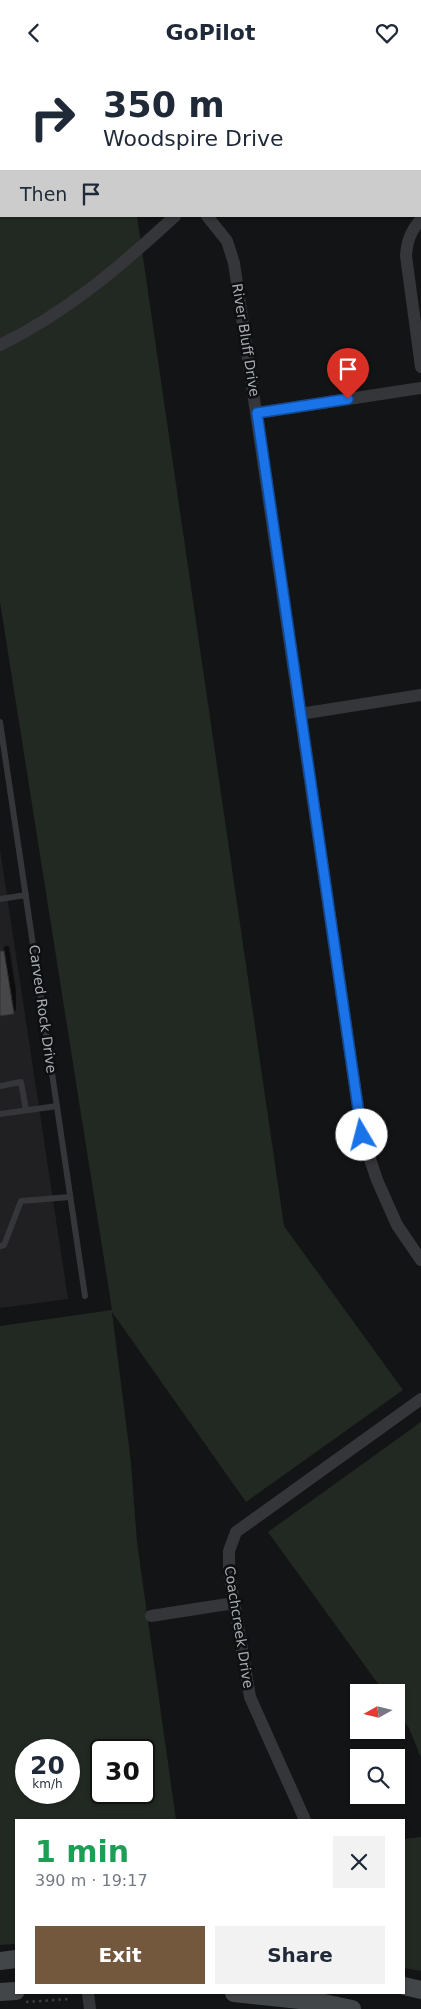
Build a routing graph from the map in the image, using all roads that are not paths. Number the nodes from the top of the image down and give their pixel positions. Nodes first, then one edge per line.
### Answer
1 (174, 217) edge
2 (208, 217) edge
3 (421, 219) edge
4 (0, 345) edge
5 (421, 367) edge
6 (421, 388) edge
7 (257, 413) junction
8 (421, 695) edge
9 (300, 713) junction
10 (0, 722) edge
11 (26, 895) junction
12 (0, 899) edge
13 (0, 1086) edge
14 (57, 1106) junction
15 (26, 1110) junction
16 (0, 1114) edge
17 (70, 1197) junction
18 (0, 1245) edge
19 (421, 1260) edge
20 (85, 1296) dead end
21 (421, 1399) edge
22 (234, 1603) junction
23 (150, 1615) dead end
24 (305, 1819) edge
25 (15, 1959) edge
26 (0, 1961) edge
27 (405, 1986) edge
28 (421, 1990) edge
29 (0, 1993) edge
30 (88, 1994) edge
31 (245, 1994) edge
32 (18, 1997) edge
33 (319, 2001) edge
34 (90, 2009) edge
35 (352, 2009) edge

1 - 4 street
2 - 7 street, River Bluff Drive
3 - 5 street
6 - 7 street
7 - 9 street, River Bluff Drive
8 - 9 street
9 - 19 street, River Bluff Drive
10 - 11 lane, Carved Rock Drive
11 - 12 lane
11 - 14 lane, Carved Rock Drive
13 - 15 lane
14 - 15 lane
14 - 17 lane, Carved Rock Drive
15 - 16 lane
17 - 18 lane
17 - 20 lane, Carved Rock Drive
21 - 22 street, Coachcreek Drive
22 - 23 street
22 - 24 street, Coachcreek Drive
25 - 26 main road
27 - 28 main road
29 - 32 main road
30 - 34 street
31 - 33 main road
33 - 35 main road

